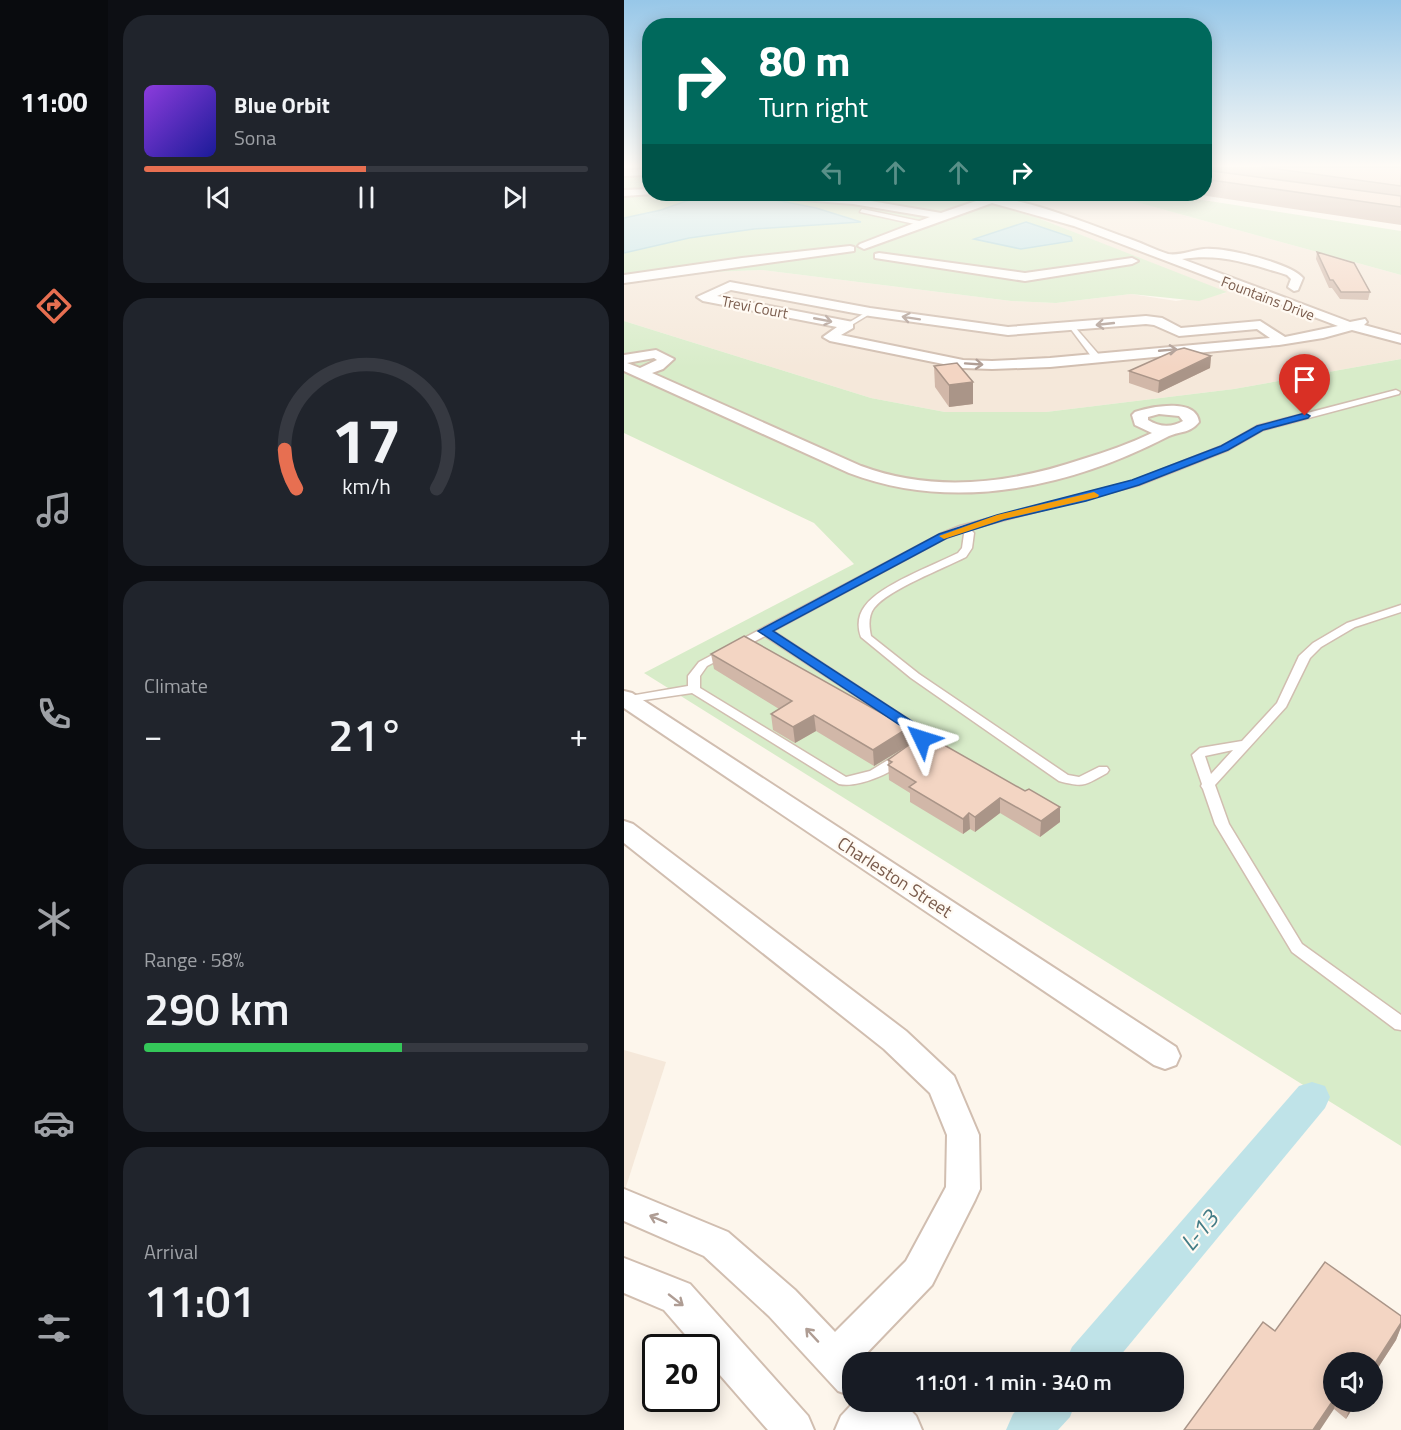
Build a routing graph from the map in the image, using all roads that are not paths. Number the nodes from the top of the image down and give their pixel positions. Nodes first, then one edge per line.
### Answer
1 (905, 234) edge
2 (1107, 234) edge
3 (1126, 234) edge
4 (884, 249) junction
5 (850, 252) junction
6 (1184, 256) junction
7 (1169, 258) junction
8 (1132, 261) dead end
9 (624, 279) edge
10 (1294, 287) dead end
11 (870, 312) junction
12 (848, 325) junction
13 (1355, 325) junction
14 (1072, 327) junction
15 (1401, 332) edge
16 (1401, 339) edge
17 (1281, 340) junction
18 (1097, 358) junction
19 (624, 359) edge
20 (624, 366) edge
21 (640, 373) junction
22 (1399, 392) edge
23 (1167, 430) dead end
24 (963, 528) junction
25 (1401, 608) edge
26 (765, 631) junction
27 (694, 689) junction
28 (625, 699) edge
29 (1245, 744) junction
30 (1103, 770) dead end
31 (1208, 786) junction
32 (624, 830) edge
33 (1401, 1024) edge
34 (1165, 1056) dead end
35 (624, 1205) edge
36 (624, 1275) edge
37 (856, 1352) edge
38 (842, 1367) edge
39 (794, 1430) edge

1 - 4 street
2 - 7 street, Fountains Drive
3 - 6 street, Fountains Drive
4 - 5 street
4 - 5 street
4 - 8 street
5 - 9 street
6 - 7 street
6 - 10 street
6 - 13 street, Fountains Drive
7 - 13 street, Fountains Drive
11 - 12 lane
11 -> 12 street, Trevi Court
14 -> 11 street, Trevi Court
12 -> 18 street
13 - 15 street, Fountains Drive
13 - 16 street, Fountains Drive
13 - 17 street
17 -> 14 street, Trevi Court
14 - 18 lane
18 -> 17 street
19 - 21 street
20 - 21 street
21 - 23 street
22 - 24 lane
24 - 26 lane
24 - 30 lane
25 - 29 lane
26 - 27 lane
26 - 27 lane
27 - 28 lane
28 - 34 street, Charleston Street
29 - 31 lane
29 - 31 lane
31 - 33 lane
32 - 37 street
38 -> 35 street
36 -> 39 street

